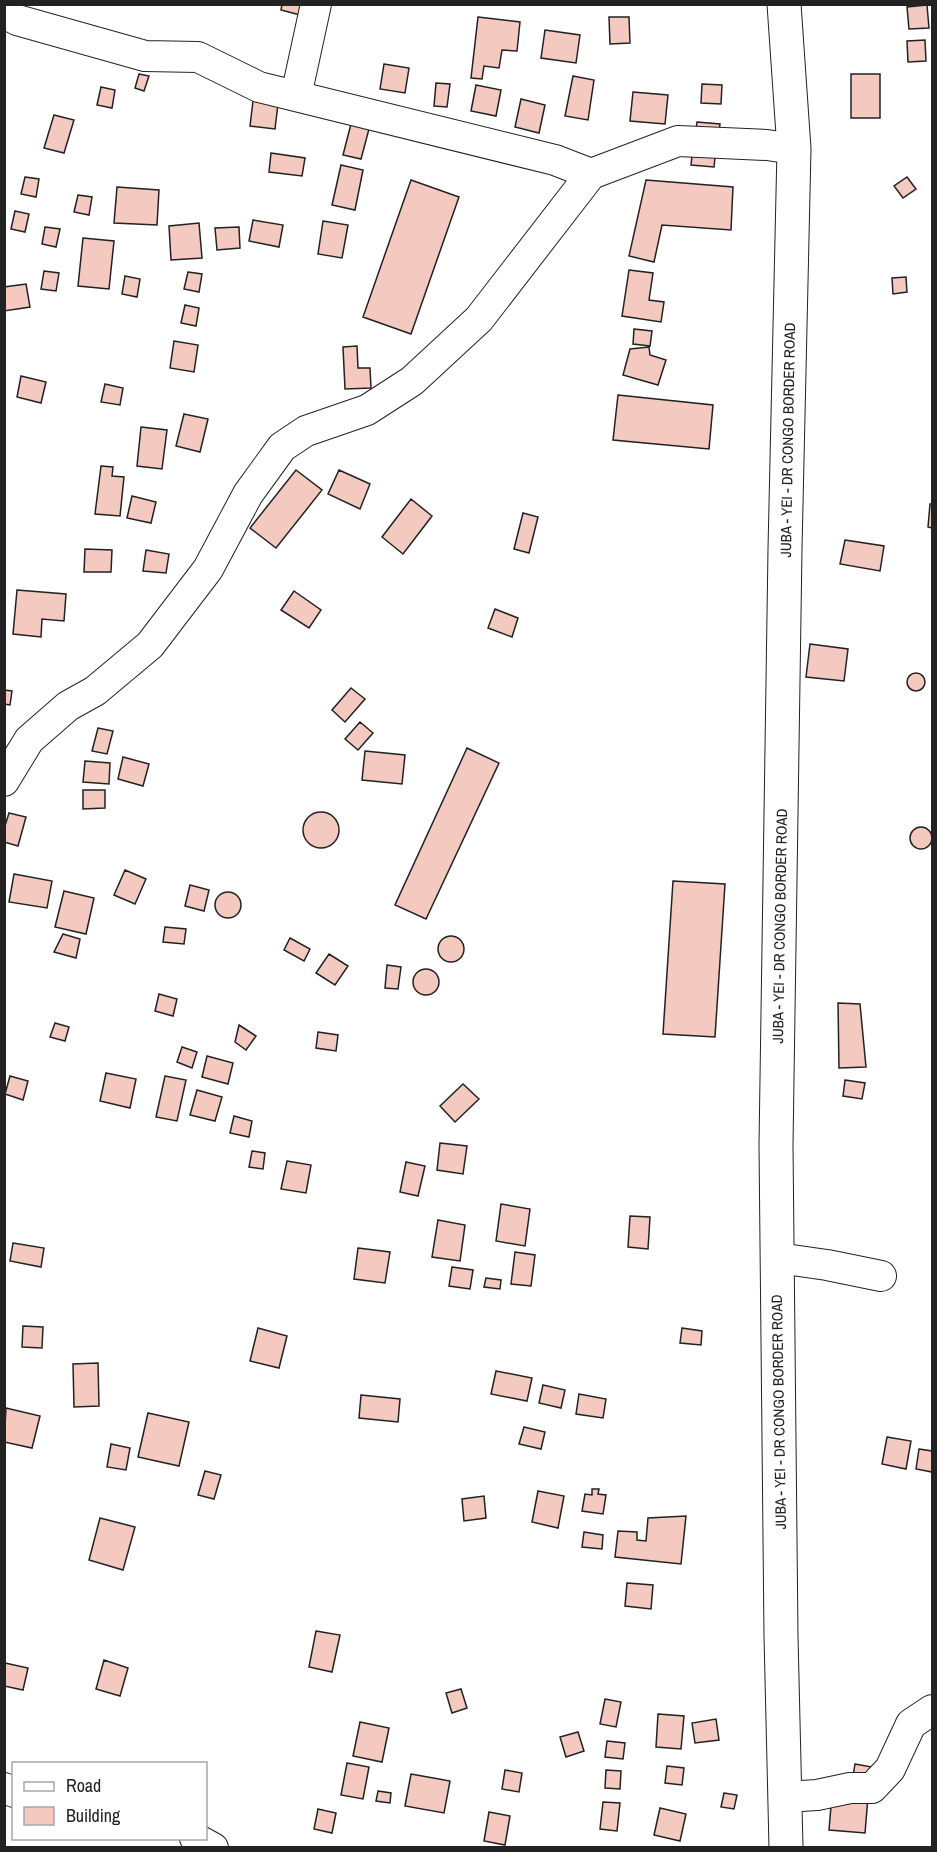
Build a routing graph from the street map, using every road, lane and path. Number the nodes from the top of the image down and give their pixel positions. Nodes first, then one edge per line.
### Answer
1 (316, 4) edge
2 (784, 4) edge
3 (12, 15) edge
4 (296, 96) junction
5 (794, 149) junction
6 (591, 174) junction
7 (4, 781) edge
8 (778, 1258) junction
9 (881, 1276) dead end
10 (933, 1710) edge
11 (785, 1797) junction
12 (197, 1840) edge
13 (213, 1848) edge
14 (786, 1848) edge

1 - 4 street
2 - 5 main road, JUBA - YEI - DR CONGO BORDER ROAD
3 - 4 street
4 - 6 street
5 - 6 street
5 - 8 main road, JUBA - YEI - DR CONGO BORDER ROAD
6 - 7 street
8 - 9 street
8 - 11 main road, JUBA - YEI - DR CONGO BORDER ROAD
10 - 11 street
11 - 14 main road, JUBA - YEI - DR CONGO BORDER ROAD
12 - 13 street

